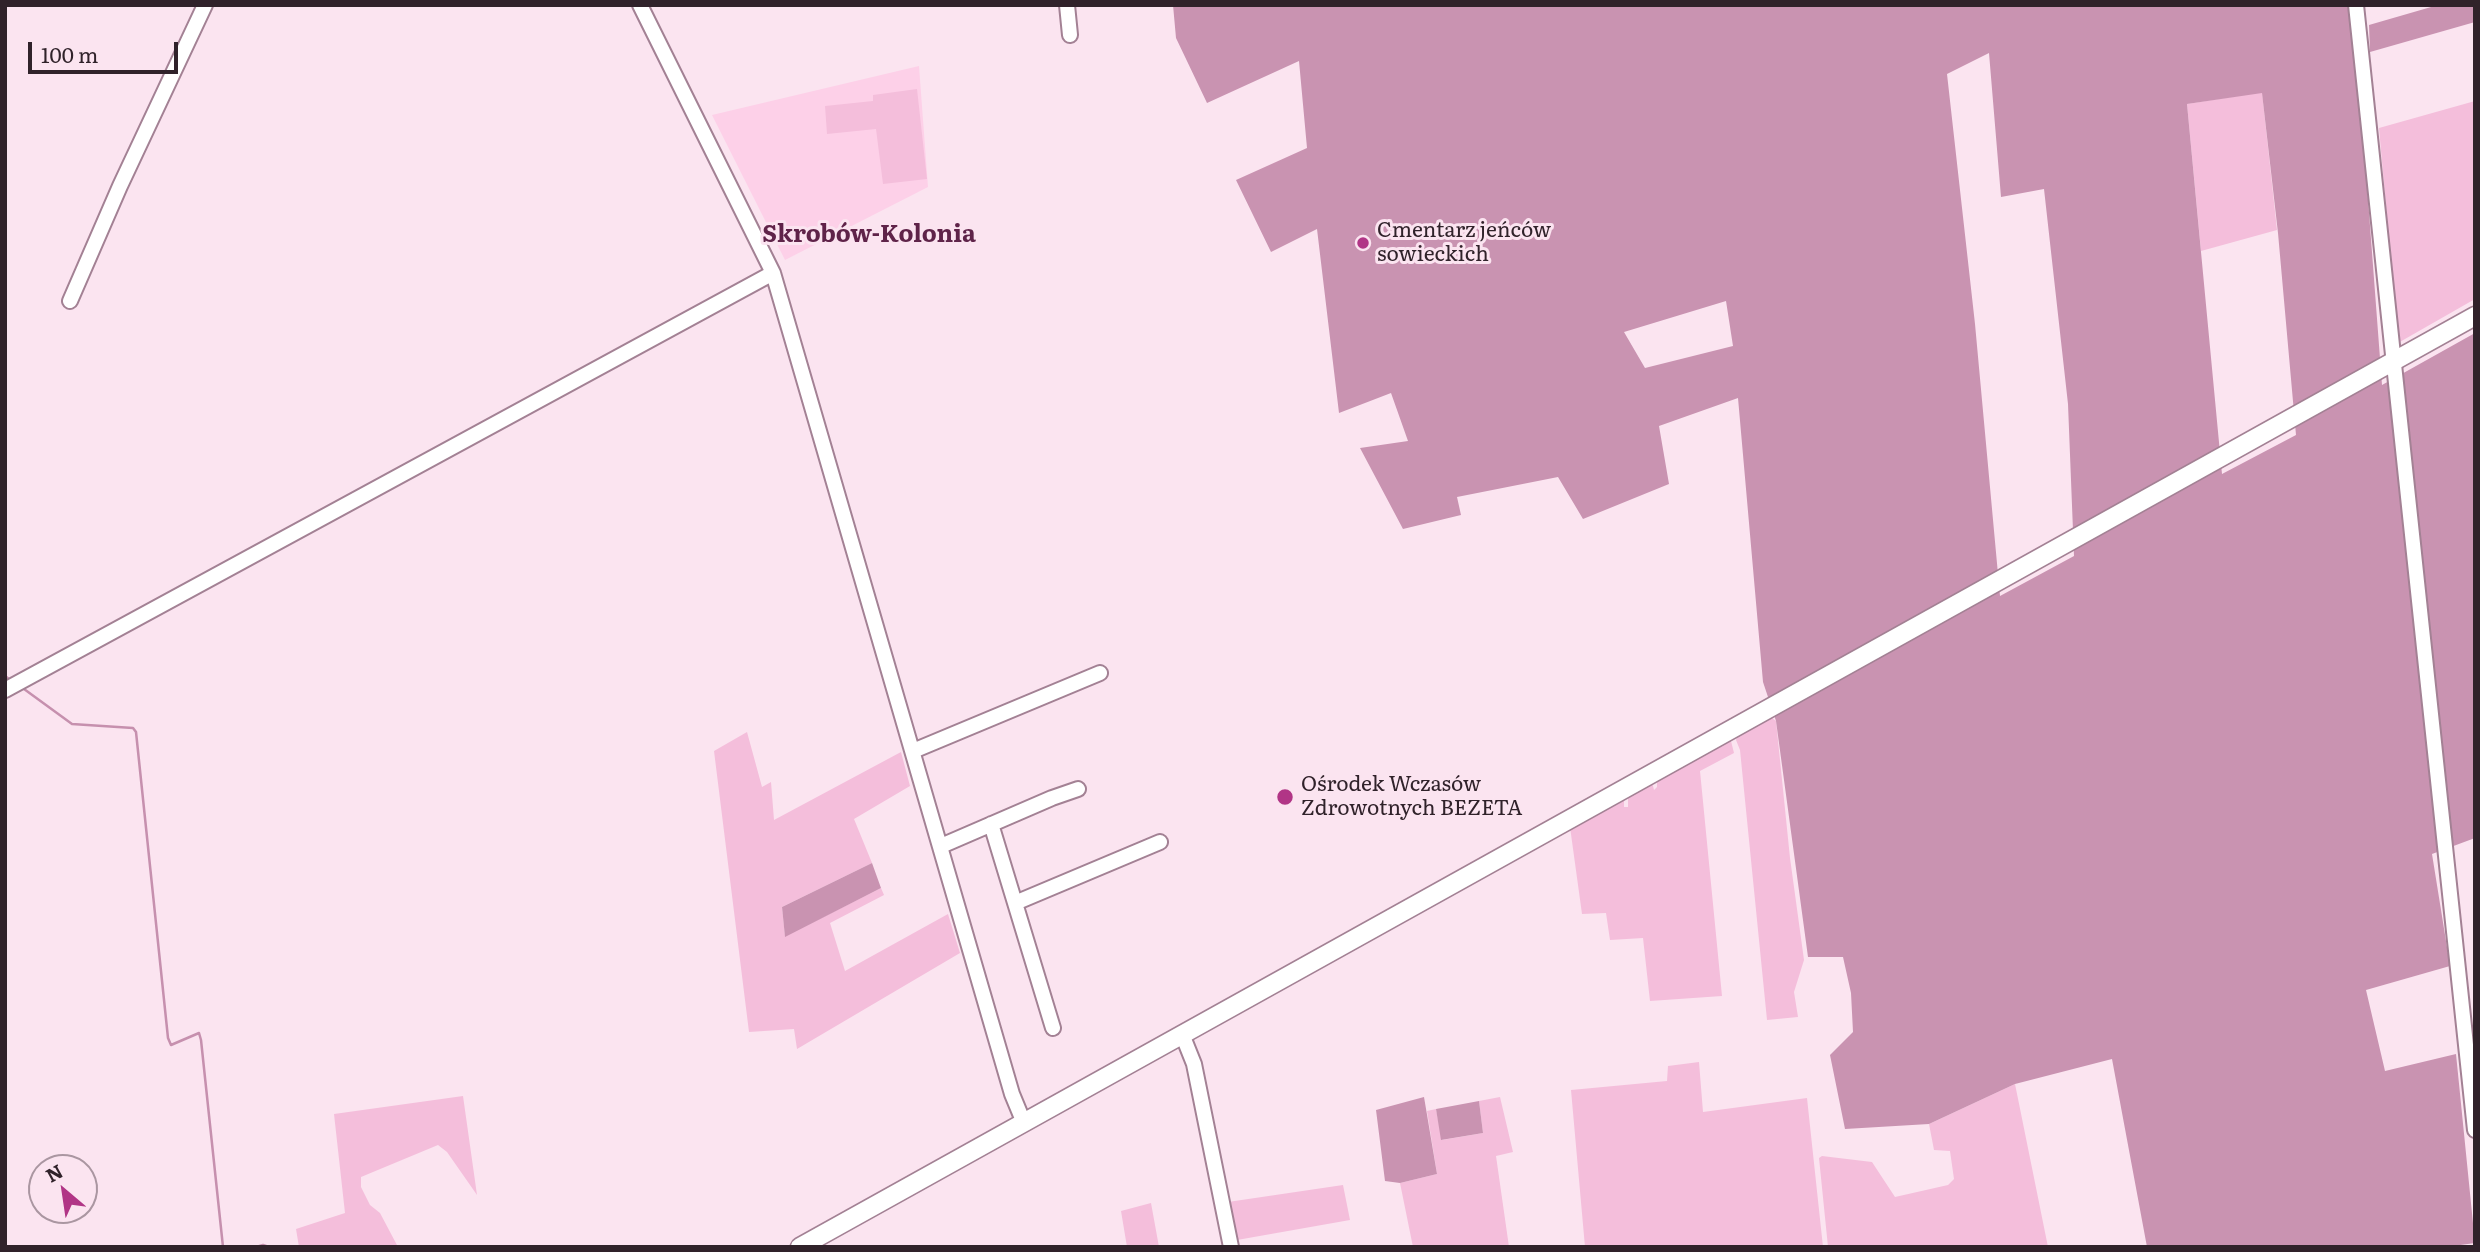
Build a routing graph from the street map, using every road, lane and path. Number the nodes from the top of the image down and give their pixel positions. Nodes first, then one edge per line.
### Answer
1 (205, 5) edge
2 (640, 5) edge
3 (1067, 5) edge
4 (2356, 5) edge
5 (1070, 35) dead end
6 (773, 273) junction
7 (70, 301) dead end
8 (2475, 316) edge
9 (2395, 360) junction
10 (1100, 673) dead end
11 (5, 690) edge
12 (913, 751) junction
13 (1078, 789) dead end
14 (991, 824) junction
15 (1160, 842) dead end
16 (941, 846) junction
17 (1015, 904) junction
18 (1053, 1028) dead end
19 (1182, 1034) junction
20 (2471, 1053) edge
21 (1024, 1123) junction
22 (2475, 1130) edge
23 (806, 1245) edge
24 (1231, 1247) edge

1 - 7 street
2 - 6 street
3 - 5 street
4 - 9 street
6 - 11 street
6 - 12 street
8 - 9 main road
9 - 19 main road
9 - 20 street
10 - 12 street
12 - 16 street
13 - 14 street
14 - 16 street
14 - 17 street
15 - 17 street
16 - 21 street
17 - 18 street
19 - 21 main road
19 - 24 street
20 - 22 street
21 - 23 main road

